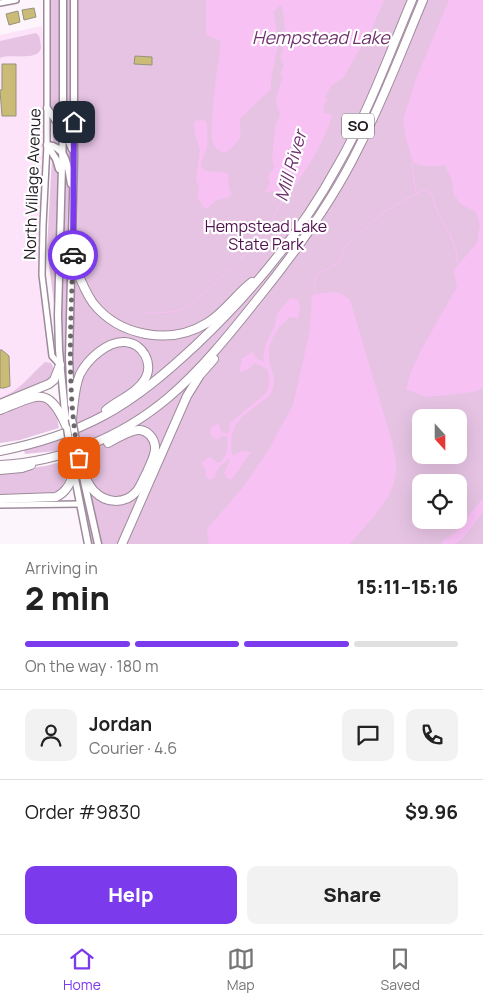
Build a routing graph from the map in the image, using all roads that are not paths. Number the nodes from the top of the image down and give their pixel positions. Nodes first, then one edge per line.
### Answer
1 (16, 0) edge
2 (47, 0) edge
3 (63, 0) edge
4 (74, 0) edge
5 (412, 0) edge
6 (423, 0) edge
7 (0, 3) edge
8 (47, 108) junction
9 (62, 129) junction
10 (47, 146) junction
11 (62, 152) junction
12 (74, 158) junction
13 (61, 195) junction
14 (74, 198) junction
15 (72, 258) junction
16 (265, 272) junction
17 (256, 301) junction
18 (70, 348) junction
19 (56, 356) junction
20 (60, 364) junction
21 (0, 404) edge
22 (0, 410) edge
23 (72, 419) junction
24 (93, 421) junction
25 (67, 428) junction
26 (52, 438) junction
27 (0, 445) edge
28 (0, 451) edge
29 (62, 454) junction
30 (47, 458) junction
31 (0, 465) edge
32 (0, 470) edge
33 (77, 470) junction
34 (0, 500) edge
35 (80, 504) junction
36 (0, 505) edge
37 (88, 544) edge
38 (98, 544) edge
39 (122, 544) edge

1 - 7 street
2 - 8 street, North Village Avenue
3 - 9 main road
4 - 12 main road
5 - 16 highway, SO
6 - 17 highway, SO
8 - 9 main road
8 - 10 street, North Village Avenue
9 - 11 main road
9 - 12 main road
10 - 11 main road
10 - 13 main road
10 - 19 street, North Village Avenue
11 - 13 main road
11 - 14 main road
12 - 14 main road
13 - 19 main road
14 - 15 main road
15 - 16 highway
15 - 18 main road
16 - 24 highway, SO
17 - 29 highway, SO
17 - 39 highway
18 - 19 main road
18 - 23 main road
19 - 20 main road
20 - 21 highway
20 - 25 main road
22 - 25 highway
23 - 24 highway
23 - 33 main road, bridge
24 - 26 highway, SO
25 - 33 main road, bridge
26 - 27 highway
26 - 28 highway, SO
29 - 30 highway, SO
29 - 33 highway
30 - 31 highway, SO
30 - 32 highway
33 - 34 highway
33 - 35 main road
33 - 38 main road
35 - 36 street
35 - 37 main road

